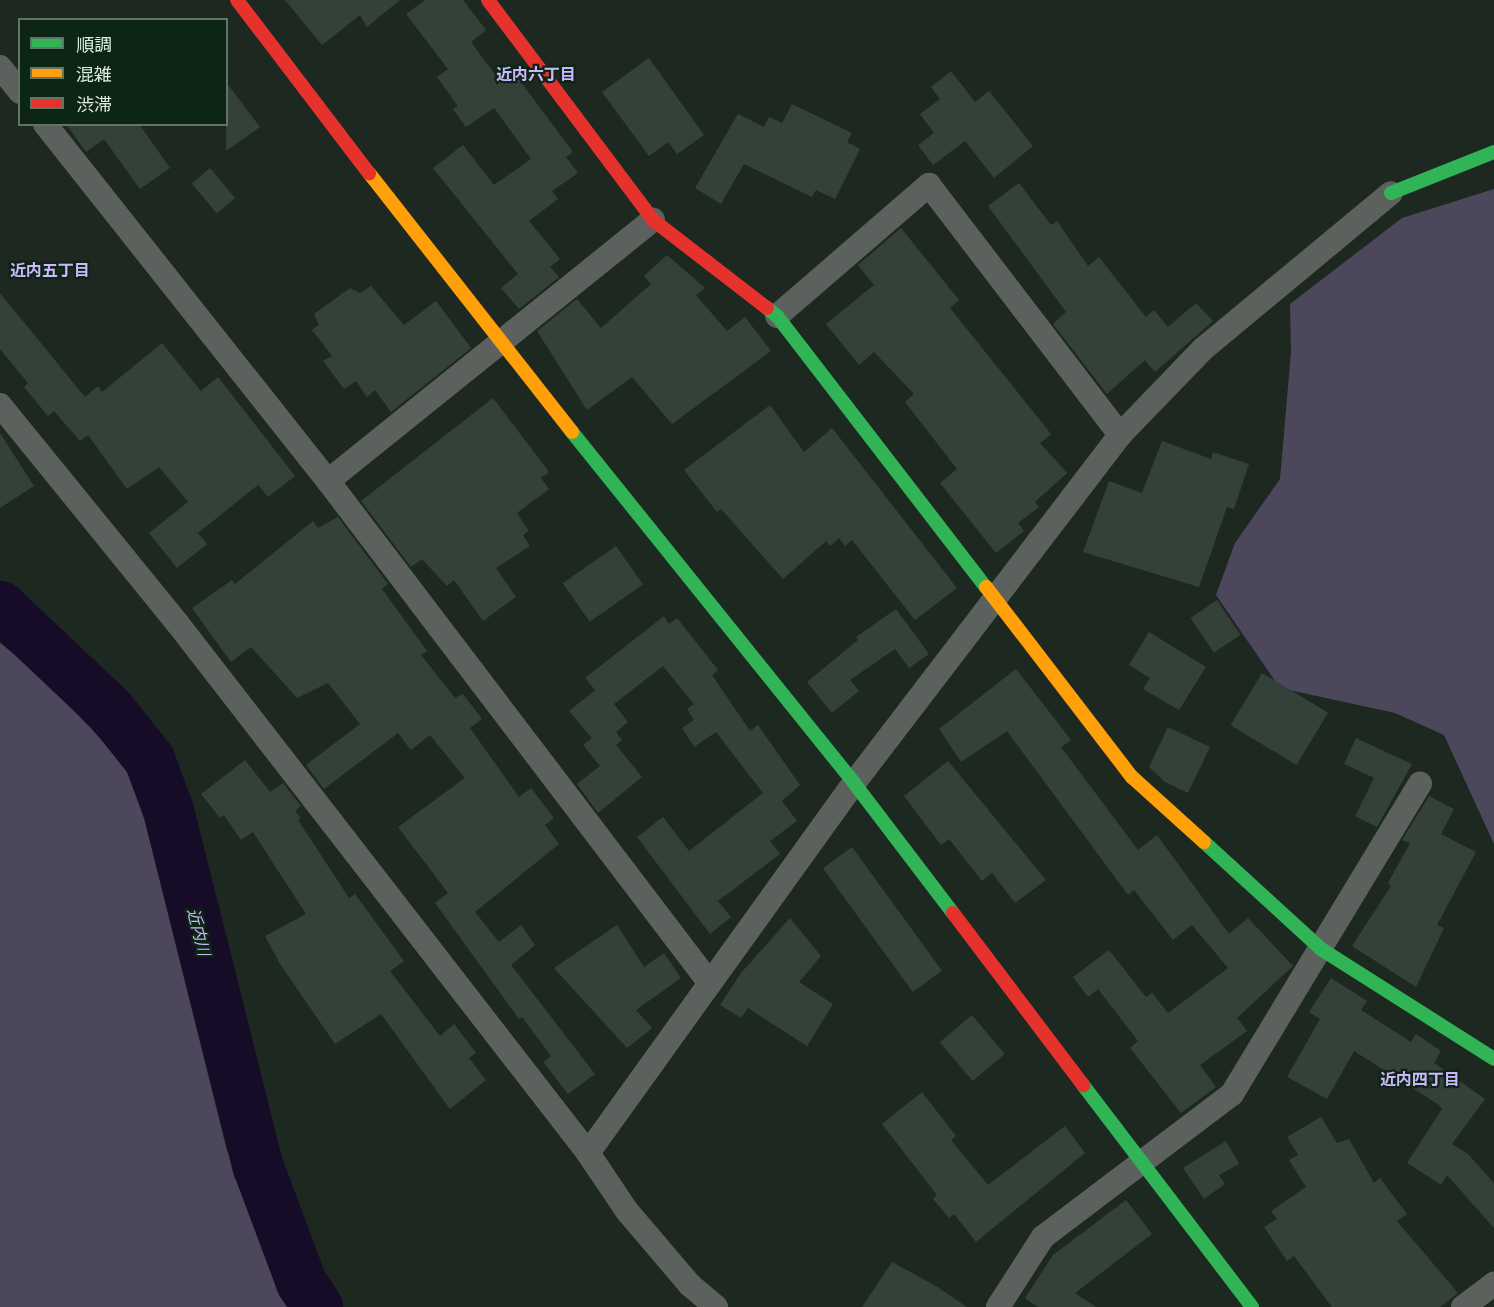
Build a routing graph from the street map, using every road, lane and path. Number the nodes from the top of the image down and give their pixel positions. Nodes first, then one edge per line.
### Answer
1 (237, 0) edge
2 (488, 0) edge
3 (0, 67) edge
4 (18, 90) edge
5 (47, 126) edge
6 (1494, 152) edge
7 (1391, 193) joint
8 (653, 220) junction
9 (777, 316) junction
10 (500, 343) junction
11 (0, 405) edge
12 (1120, 435) junction
13 (328, 481) junction
14 (995, 600) junction
15 (854, 783) junction
16 (1420, 783) dead end
17 (1320, 949) junction
18 (709, 982) junction
19 (1494, 1059) edge
20 (588, 1153) junction
21 (1142, 1161) junction
22 (1494, 1284) edge
23 (716, 1307) edge
24 (998, 1307) edge
25 (1252, 1307) edge
26 (1462, 1307) edge

1 - 10 street
2 - 8 street
3 - 4 street
5 - 13 street
6 - 7 street
7 - 12 street
8 - 9 street
8 - 10 street
9 - 12 street
9 - 14 street
10 - 13 street
10 - 15 street
11 - 20 street
12 - 14 street
13 - 18 street
14 - 15 street
14 - 17 street
15 - 18 street
15 - 21 street
16 - 17 street
17 - 19 street
17 - 21 street
18 - 20 street
20 - 23 street
21 - 24 street
21 - 25 street
22 - 26 street

